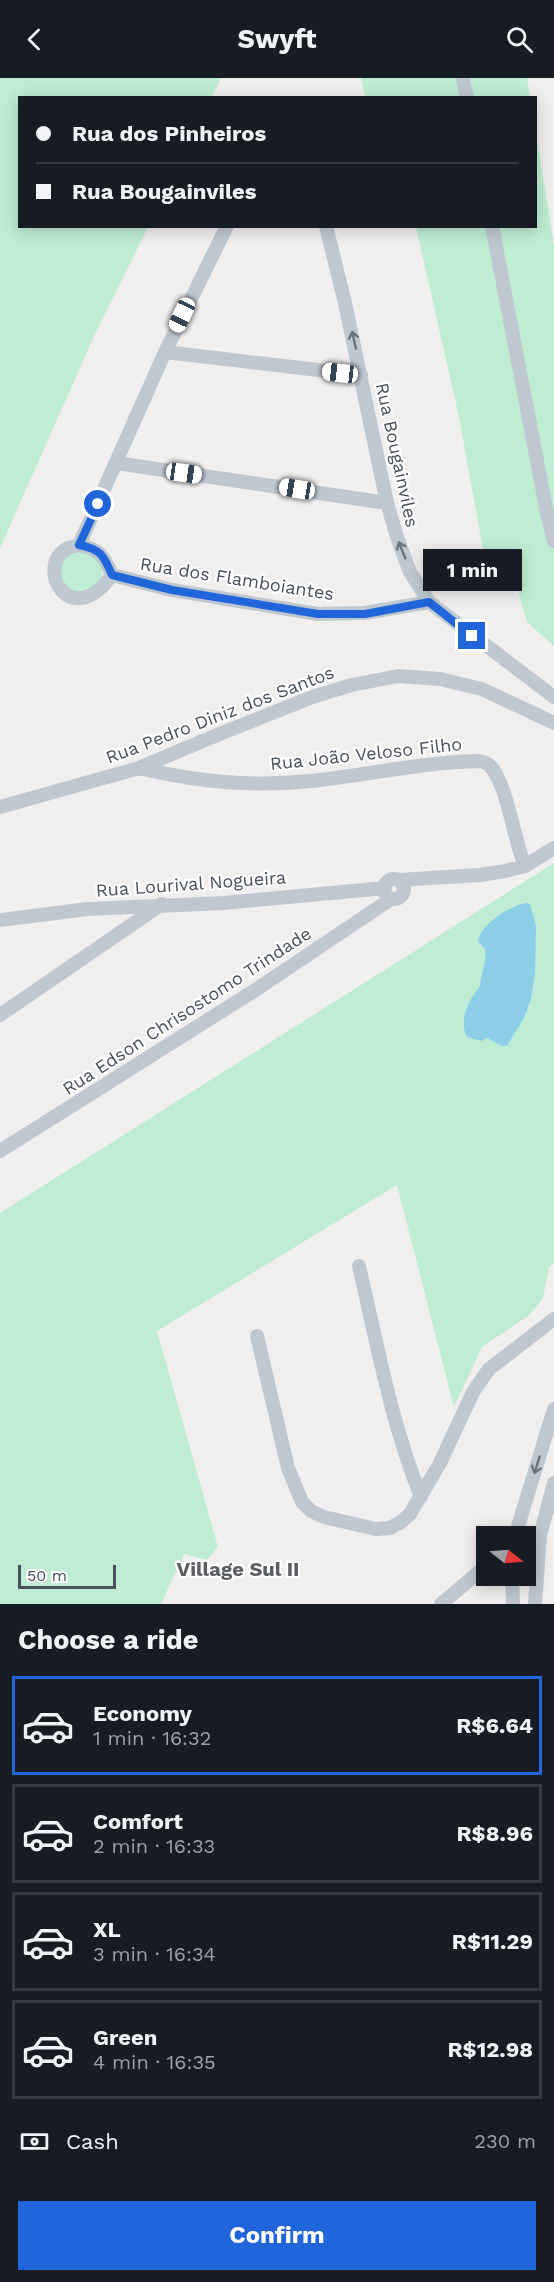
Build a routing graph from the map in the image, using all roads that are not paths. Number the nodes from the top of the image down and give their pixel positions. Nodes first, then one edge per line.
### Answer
1 (463, 78) edge
2 (467, 96) edge
3 (226, 228) edge
4 (326, 228) edge
5 (492, 228) edge
6 (165, 352) junction
7 (362, 375) junction
8 (116, 463) junction
9 (387, 503) junction
10 (554, 542) edge
11 (79, 545) junction
12 (112, 575) junction
13 (429, 602) junction
14 (554, 697) edge
15 (554, 723) edge
16 (139, 768) junction
17 (0, 807) edge
18 (554, 848) edge
19 (525, 866) junction
20 (442, 876) junction
21 (393, 894) junction
22 (162, 904) junction
23 (0, 920) edge
24 (0, 1015) edge
25 (0, 1151) edge
26 (359, 1266) dead end
27 (554, 1319) edge
28 (257, 1336) dead end
29 (554, 1409) edge
30 (554, 1483) edge
31 (421, 1497) junction
32 (518, 1526) edge
33 (536, 1534) edge
34 (540, 1536) junction
35 (536, 1544) edge
36 (476, 1574) edge
37 (512, 1586) edge
38 (534, 1586) edge
39 (441, 1604) edge
40 (513, 1604) edge
41 (535, 1604) edge

1 - 2 street
3 - 6 street
7 -> 4 street, Rua Bougainviles
5 - 10 street
6 - 7 street
6 - 8 street
7 - 9 street, Rua Bougainviles
8 - 9 street
8 - 11 street
13 -> 9 street, Rua Bougainviles
11 - 12 street
11 - 12 street
12 - 13 street, Rua dos Flamboiantes
13 - 14 street, Rua Bougainviles
15 - 16 street, Rua Pedro Diniz dos Santos
16 - 17 street, Rua Pedro Diniz dos Santos
16 - 19 street, Rua João Veloso Filho
18 - 19 street
19 - 20 street
20 - 21 street
20 - 21 street
21 - 22 street, Rua Lourival Nogueira
21 - 25 street, Rua Edson Chrisostomo Trindade
22 - 23 street, Rua Lourival Nogueira
22 - 24 street
26 - 31 street
27 - 31 street
28 - 31 street
29 -> 32 street
30 - 34 street
33 - 34 street
34 - 35 street
36 - 39 street
37 - 40 street
38 - 41 street

